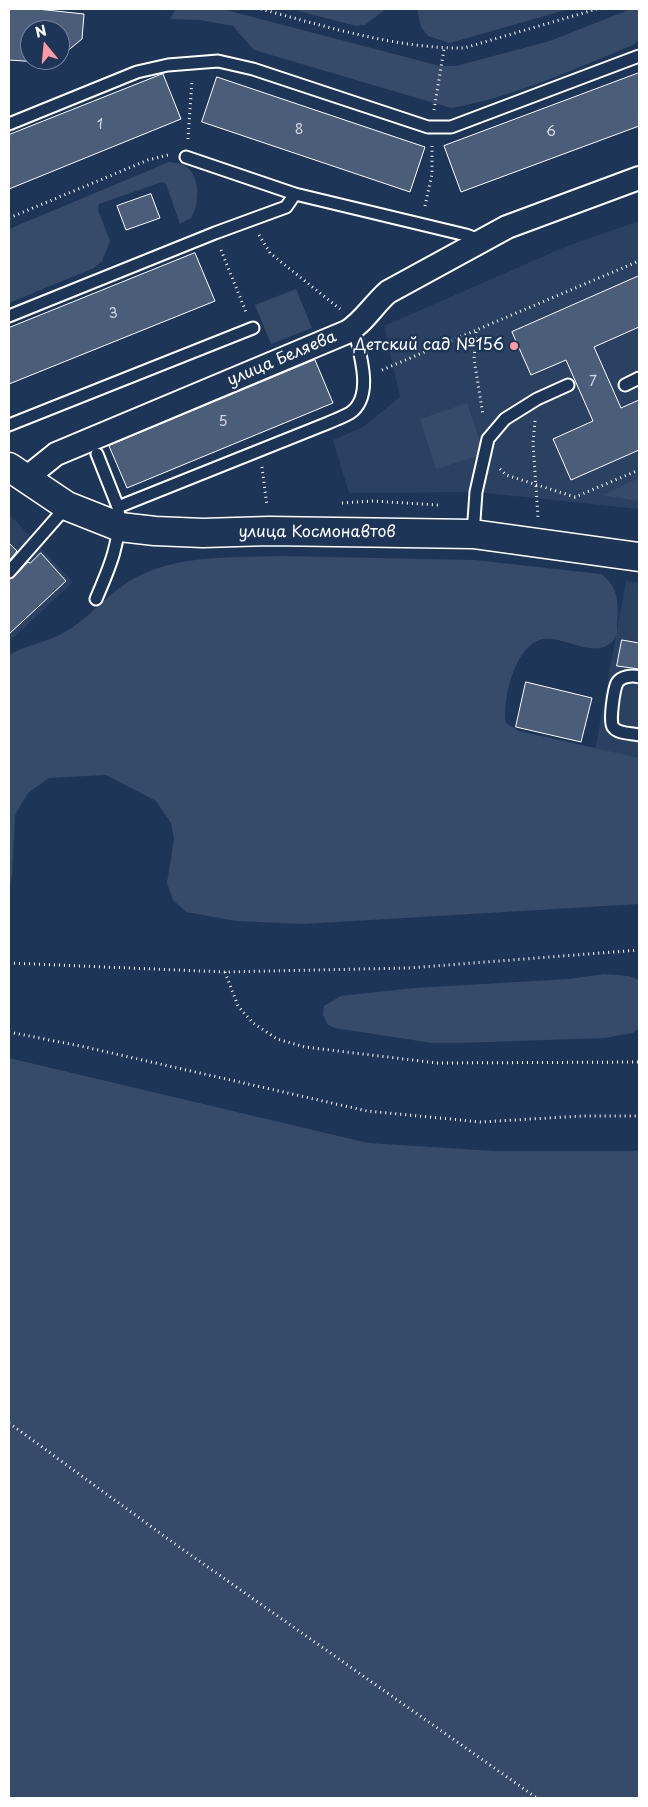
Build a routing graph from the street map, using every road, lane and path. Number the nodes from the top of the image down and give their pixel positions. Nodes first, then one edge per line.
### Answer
1 (261, 9) edge
2 (597, 9) edge
3 (444, 49) junction
4 (639, 56) edge
5 (193, 62) junction
6 (9, 124) edge
7 (432, 128) junction
8 (186, 157) junction
9 (639, 178) edge
10 (294, 194) junction
11 (9, 218) edge
12 (254, 218) junction
13 (423, 225) junction
14 (482, 241) junction
15 (221, 250) dead end
16 (639, 261) edge
17 (232, 277) dead end
18 (9, 316) edge
19 (253, 328) dead end
20 (354, 328) junction
21 (476, 332) junction
22 (363, 378) junction
23 (639, 378) edge
24 (568, 385) dead end
25 (625, 385) dead end
26 (479, 400) dead end
27 (9, 425) edge
28 (534, 443) dead end
29 (97, 454) dead end
30 (500, 468) dead end
31 (639, 470) edge
32 (17, 473) edge
33 (535, 484) junction
34 (67, 506) junction
35 (119, 517) junction
36 (473, 534) junction
37 (541, 542) junction
38 (639, 557) edge
39 (9, 572) edge
40 (96, 599) dead end
41 (639, 677) edge
42 (639, 735) edge
43 (639, 950) edge
44 (9, 963) edge
45 (225, 972) junction
46 (9, 1032) edge
47 (639, 1062) edge
48 (639, 1116) edge
49 (9, 1423) edge
50 (537, 1798) edge

1 - 3 path
2 - 3 path
3 - 7 path
4 - 7 lane
5 - 6 lane
5 - 7 lane
5 - 8 path
7 - 13 path
8 - 10 lane
8 - 11 path
9 - 14 street, улица Беляева
10 - 12 lane
10 - 13 lane
12 - 18 lane
12 - 20 path
13 - 14 lane
14 - 20 street, улица Беляева
15 - 17 path
16 - 21 path
19 - 27 lane
20 - 22 lane
20 - 32 street, улица Беляева
21 - 22 path
21 - 26 path
22 - 35 lane
23 - 25 lane
24 - 36 lane
28 - 33 path
29 - 35 lane
30 - 33 path
31 - 33 path
32 - 34 main road, улица Космонавтов
33 - 37 path
34 - 35 main road, улица Космонавтов
34 - 39 lane
35 - 36 main road, улица Космонавтов
35 - 40 lane
36 - 37 main road, улица Космонавтов
37 - 38 main road, улица Космонавтов
41 - 42 lane
43 - 45 path
44 - 45 path
45 - 47 path
46 - 48 path
49 - 50 path

